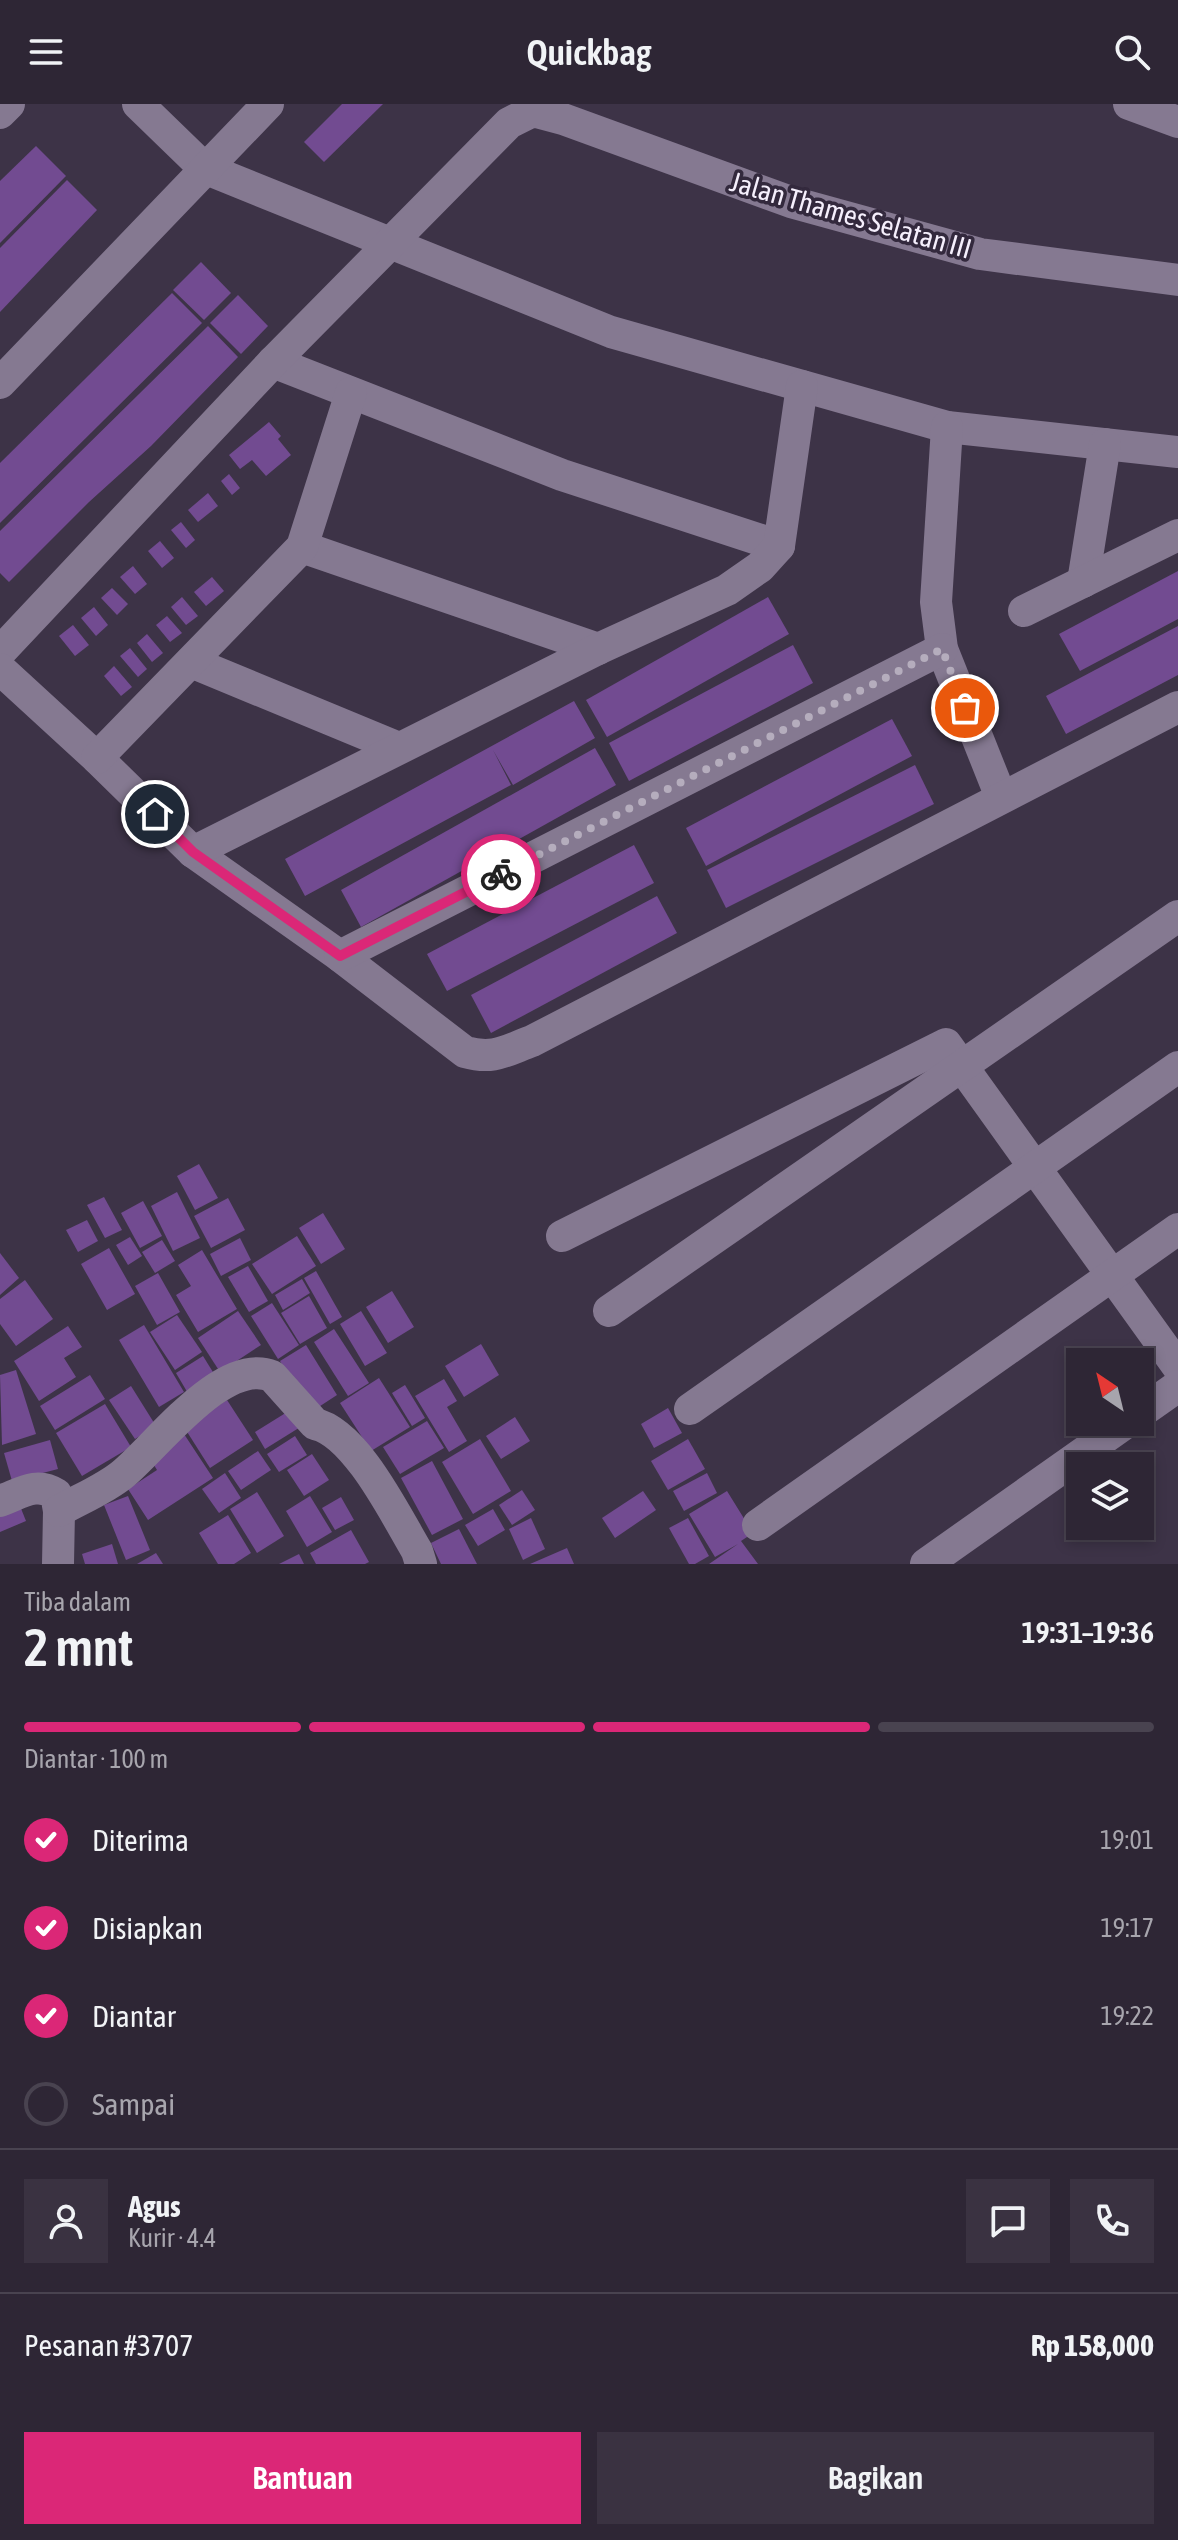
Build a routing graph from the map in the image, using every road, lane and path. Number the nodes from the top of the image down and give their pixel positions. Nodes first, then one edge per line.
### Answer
1 (9, 104) edge
2 (138, 104) edge
3 (268, 104) edge
4 (1129, 104) edge
5 (0, 113) edge
6 (1178, 122) edge
7 (204, 168) junction
8 (390, 243) junction
9 (1178, 280) edge
10 (273, 362) junction
11 (0, 383) edge
12 (802, 386) junction
13 (351, 393) junction
14 (947, 427) junction
15 (1105, 444) junction
16 (1178, 452) edge
17 (1178, 535) edge
18 (779, 546) junction
19 (302, 547) junction
20 (1083, 582) junction
21 (1024, 611) dead end
22 (598, 649) junction
23 (942, 649) junction
24 (0, 652) edge
25 (191, 662) junction
26 (0, 669) edge
27 (1178, 707) edge
28 (399, 748) junction
29 (97, 758) junction
30 (1001, 797) junction
31 (193, 852) junction
32 (1178, 916) edge
33 (340, 956) junction
34 (962, 1066) junction
35 (1178, 1067) edge
36 (1035, 1168) junction
37 (1178, 1229) edge
38 (562, 1236) dead end
39 (1113, 1275) junction
40 (609, 1311) dead end
41 (1178, 1367) edge
42 (1178, 1386) edge
43 (1154, 1403) edge
44 (690, 1409) dead end
45 (1107, 1436) edge
46 (0, 1501) edge
47 (59, 1511) junction
48 (758, 1525) dead end
49 (58, 1564) edge
50 (421, 1564) edge
51 (926, 1564) edge

1 - 5 street
2 - 7 street
3 - 7 street
4 - 6 street
7 - 8 street
7 - 11 street
8 - 9 street, Jalan Thames Selatan III
8 - 10 street
8 - 12 street
10 - 13 street
10 - 24 street
12 - 14 street
12 - 18 street
13 - 18 street
13 - 19 street
14 - 15 street
14 - 23 street
15 - 16 street
15 - 20 street
17 - 20 street
18 - 22 street
19 - 22 street
19 - 25 street
20 - 21 street
22 - 28 street
23 - 30 street
23 - 33 street
25 - 28 street
25 - 29 street
26 - 29 street
27 - 30 street
28 - 31 street
29 - 31 street
30 - 33 street
31 - 33 street
32 - 34 street
34 - 36 street
34 - 38 street
34 - 40 street
35 - 36 street
36 - 39 street
36 - 44 street
37 - 39 street
39 - 41 street
39 - 48 street
42 - 43 street
45 - 51 street
46 - 47 street
47 - 49 street
47 - 50 street

